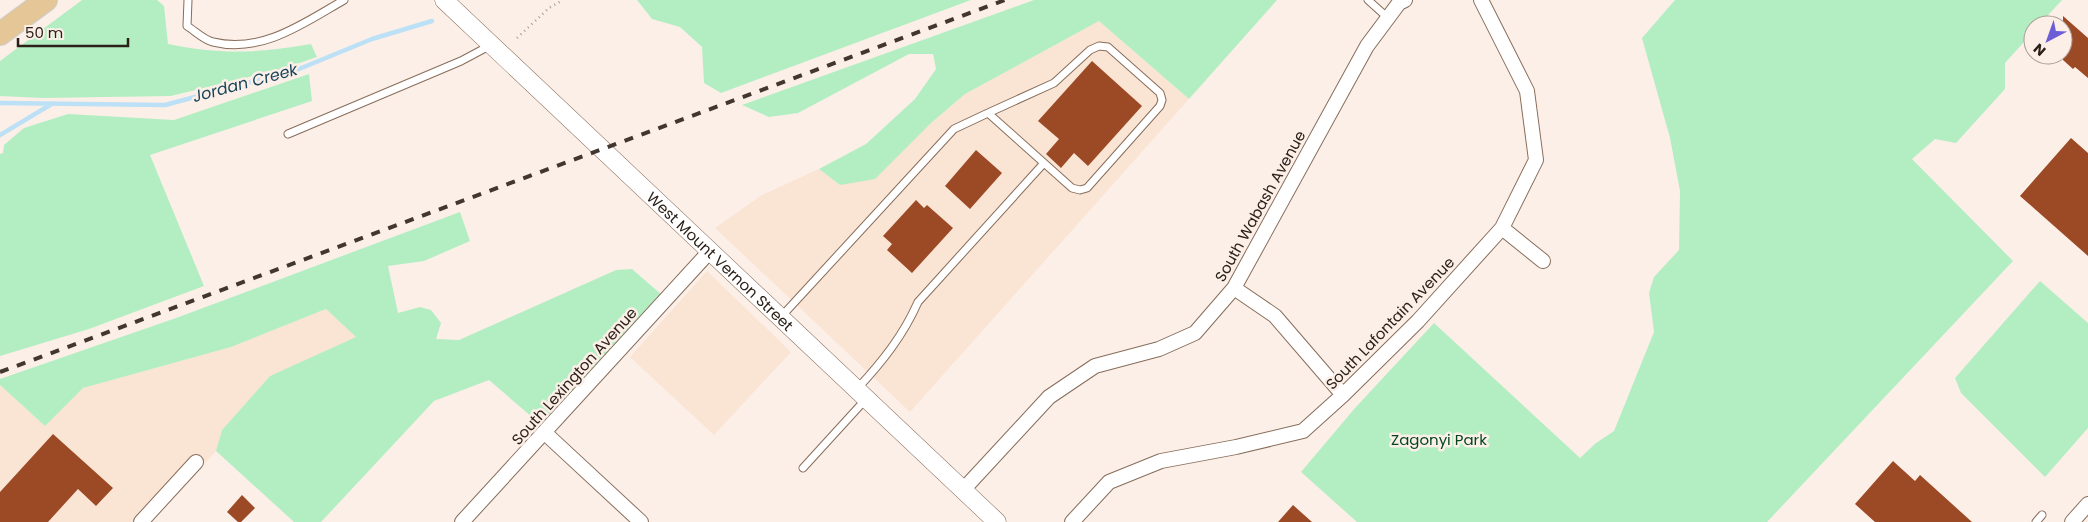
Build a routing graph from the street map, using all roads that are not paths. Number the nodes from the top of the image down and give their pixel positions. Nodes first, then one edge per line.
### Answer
1 (46, 0) edge
2 (188, 0) edge
3 (344, 0) edge
4 (444, 0) edge
5 (1368, 0) edge
6 (1404, 0) edge
7 (1481, 0) edge
8 (1388, 18) junction
9 (0, 34) edge
10 (491, 44) junction
11 (988, 113) junction
12 (288, 134) dead end
13 (1044, 163) junction
14 (1502, 228) junction
15 (710, 251) junction
16 (1543, 261) dead end
17 (1234, 288) junction
18 (780, 318) junction
19 (861, 394) junction
20 (1343, 395) junction
21 (544, 433) junction
22 (196, 462) dead end
23 (803, 468) dead end
24 (963, 490) junction
25 (2088, 504) edge
26 (2042, 515) dead end
27 (140, 522) edge
28 (462, 522) edge
29 (641, 522) edge
30 (997, 522) edge
31 (1072, 522) edge
32 (2036, 522) edge
33 (2072, 522) edge

1 - 9 main road
2 - 3 lane
4 - 10 street, West Mount Vernon Street
5 - 8 lane
6 - 8 street, South Wabash Avenue
7 - 14 street, South Lafontain Avenue
8 - 17 street, South Wabash Avenue
10 - 12 lane
10 - 15 street, West Mount Vernon Street
11 - 13 lane
11 - 13 lane
11 - 18 lane
13 - 19 lane
14 - 16 street
14 - 20 street, South Lafontain Avenue
15 - 18 street, West Mount Vernon Street
15 - 21 street, South Lexington Avenue
17 - 20 street
17 - 24 street, South Wabash Avenue
18 - 19 street, West Mount Vernon Street
19 - 23 lane
19 - 24 street, West Mount Vernon Street
20 - 31 street, South Lafontain Avenue
21 - 28 street, South Lexington Avenue
21 - 29 street
22 - 27 street
24 - 30 street, West Mount Vernon Street
25 - 33 street
26 - 32 lane

